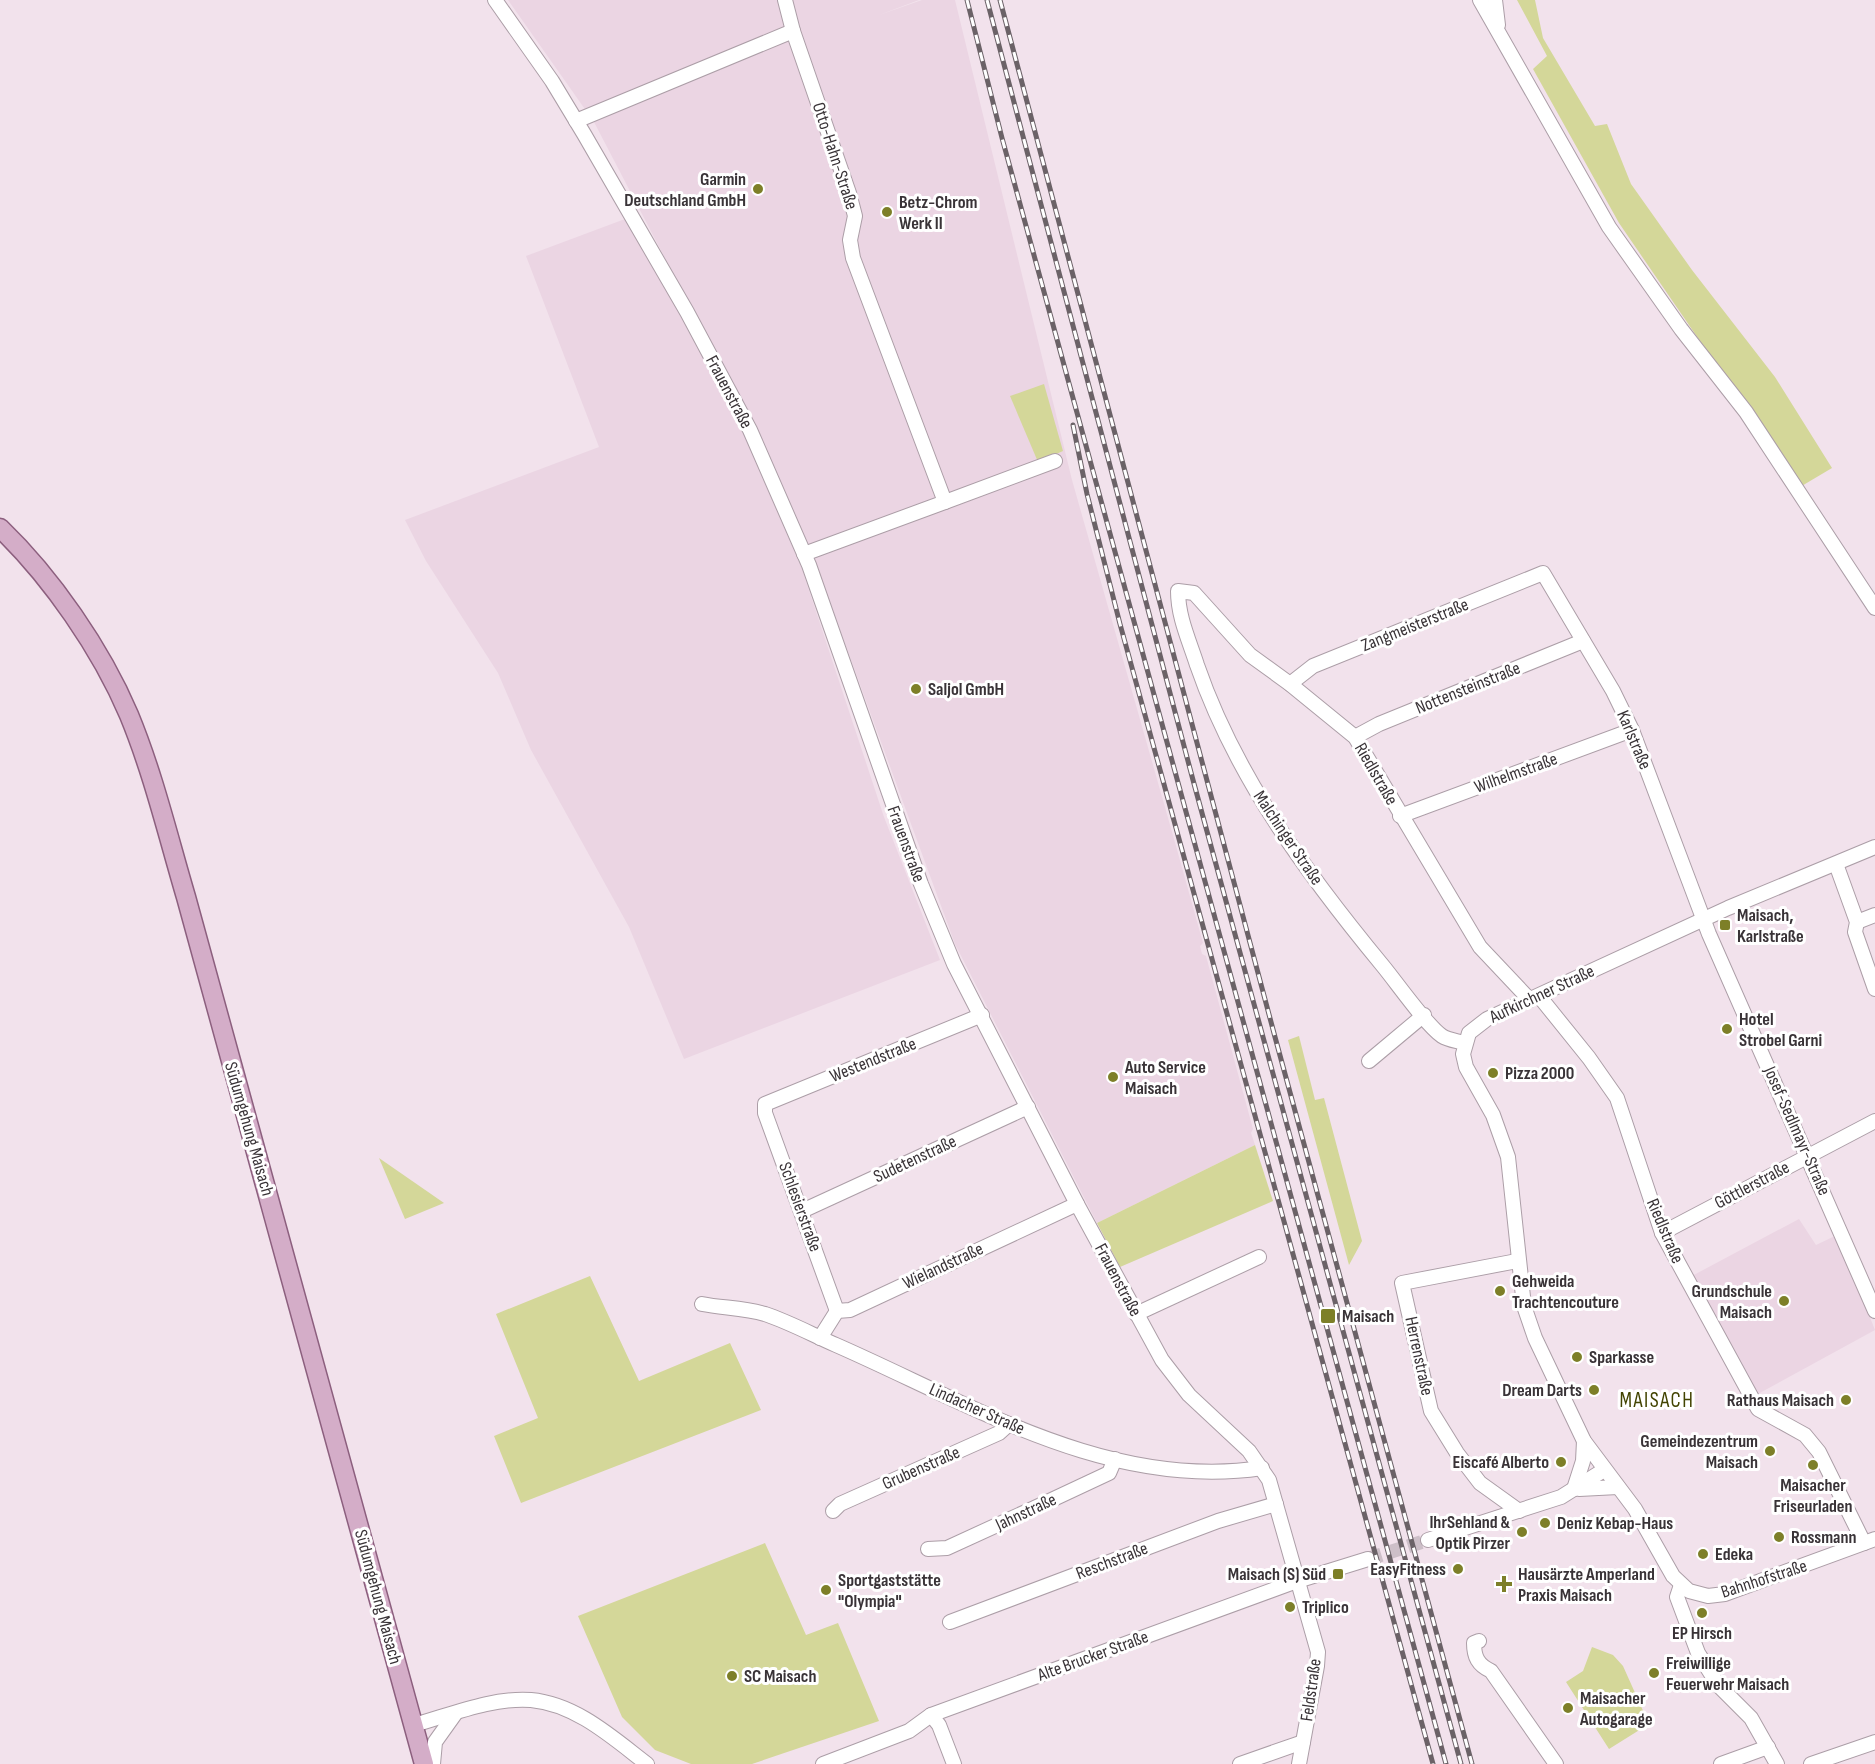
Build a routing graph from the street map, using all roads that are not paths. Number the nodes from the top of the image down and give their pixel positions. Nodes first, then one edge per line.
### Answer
1 (495, 0) edge
2 (785, 0) edge
3 (1480, 0) edge
4 (1495, 0) edge
5 (793, 31) junction
6 (1499, 33) junction
7 (576, 122) junction
8 (1055, 461) dead end
9 (945, 502) junction
10 (0, 528) edge
11 (804, 554) junction
12 (1544, 573) joint
13 (1178, 591) joint
14 (1875, 608) edge
15 (1583, 641) junction
16 (1290, 684) junction
17 (1632, 730) junction
18 (1355, 737) junction
19 (1400, 816) junction
20 (1875, 847) edge
21 (1836, 864) junction
22 (1875, 915) edge
23 (1705, 918) junction
24 (1857, 922) junction
25 (1875, 989) edge
26 (1534, 998) junction
27 (982, 1015) junction
28 (1424, 1015) junction
29 (1464, 1043) junction
30 (1369, 1061) dead end
31 (765, 1104) joint
32 (1028, 1107) junction
33 (1875, 1121) edge
34 (1808, 1155) junction
35 (1077, 1204) junction
36 (802, 1211) junction
37 (1662, 1233) junction
38 (1259, 1257) dead end
39 (1517, 1261) junction
40 (702, 1305) dead end
41 (837, 1311) junction
42 (1875, 1311) edge
43 (1136, 1314) junction
44 (820, 1338) junction
45 (1009, 1424) junction
46 (1822, 1434) dead end
47 (1584, 1441) junction
48 (1819, 1452) junction
49 (1115, 1459) junction
50 (1602, 1467) junction
51 (1262, 1468) junction
52 (1577, 1483) junction
53 (1618, 1487) junction
54 (1276, 1504) junction
55 (833, 1511) dead end
56 (1519, 1511) junction
57 (1428, 1540) tunnel mouth
58 (1869, 1541) edge
59 (928, 1549) dead end
60 (1368, 1559) tunnel mouth
61 (1297, 1581) junction
62 (1681, 1585) junction
63 (950, 1622) dead end
64 (1479, 1641) dead end
65 (455, 1714) junction
66 (931, 1715) junction
67 (414, 1725) junction
68 (1303, 1742) junction
69 (1875, 1742) edge
70 (1768, 1748) junction
71 (424, 1764) edge
72 (433, 1764) edge
73 (647, 1764) edge
74 (823, 1764) edge
75 (954, 1764) edge
76 (1240, 1764) edge
77 (1299, 1764) edge
78 (1556, 1764) edge
79 (1720, 1764) edge
80 (1777, 1764) edge
81 (1811, 1764) edge

1 - 7 street, Frauenstraße
2 - 5 street, Otto-Hahn-Straße
3 - 6 street
4 - 6 street
5 - 7 street
5 - 9 street, Otto-Hahn-Straße
6 - 14 street
7 - 11 street, Frauenstraße
8 - 9 street
9 - 11 street
10 - 67 main road, Südumgehung Maisach
11 - 27 street, Frauenstraße
12 - 15 street, Karlstraße
12 - 16 street, Zangmeisterstraße
13 - 16 street, Riedlstraße
13 - 28 street, Malchinger Straße
15 - 17 street, Karlstraße
15 - 18 street, Nottensteinstraße
16 - 18 street, Riedlstraße
17 - 19 street, Wilhelmstraße
17 - 23 street, Karlstraße
18 - 19 street, Riedlstraße
19 - 26 street, Riedlstraße
20 - 21 street, Aufkirchner Straße
21 - 23 street, Aufkirchner Straße
21 - 24 street
22 - 24 street
23 - 26 street, Aufkirchner Straße
23 - 34 street, Josef-Sedlmayr-Straße
24 - 25 street
26 - 29 street, Aufkirchner Straße
26 - 37 street, Riedlstraße
27 - 31 street, Westendstraße
27 - 32 street, Frauenstraße
28 - 29 street, Malchinger Straße
28 - 30 street
29 - 39 street
31 - 36 street, Schlesierstraße
32 - 35 street, Frauenstraße
32 - 36 street, Sudetenstraße
33 - 34 street, Göttlerstraße
34 - 37 street, Göttlerstraße
34 - 42 street, Josef-Sedlmayr-Straße
35 - 41 street, Wielandstraße
35 - 43 street, Frauenstraße
36 - 41 street, Schlesierstraße
37 - 48 street, Riedlstraße
38 - 43 street
39 - 47 street
39 - 56 street, Herrenstraße
40 - 44 street, Lindacher Straße
41 - 44 street
43 - 51 street, Frauenstraße
44 - 45 street, Lindacher Straße
45 - 49 street, Lindacher Straße
45 - 55 street, Grubenstraße
46 - 48 street
47 - 50 street
47 - 52 street
48 - 58 street, Riedlstraße
49 - 51 street, Lindacher Straße
49 - 59 street, Jahnstraße
50 - 52 street
50 - 53 street
51 - 54 street, Frauenstraße
52 - 53 street
52 - 56 street
53 - 62 street
54 - 61 street, Frauenstraße
54 - 63 street, Reschstraße
56 - 57 street
58 - 62 street, Bahnhofstraße
60 - 61 street, Alte Brucker Straße
61 - 66 street, Alte Brucker Straße
61 - 68 street, Feldstraße
62 - 70 street
64 - 78 street
65 - 67 street
65 - 72 street
65 - 73 street
66 - 74 street, Alte Brucker Straße
66 - 75 street
67 - 71 main road, Südumgehung Maisach
68 - 76 street
68 - 77 street, Feldstraße
69 - 81 street
70 - 79 street
70 - 80 street

